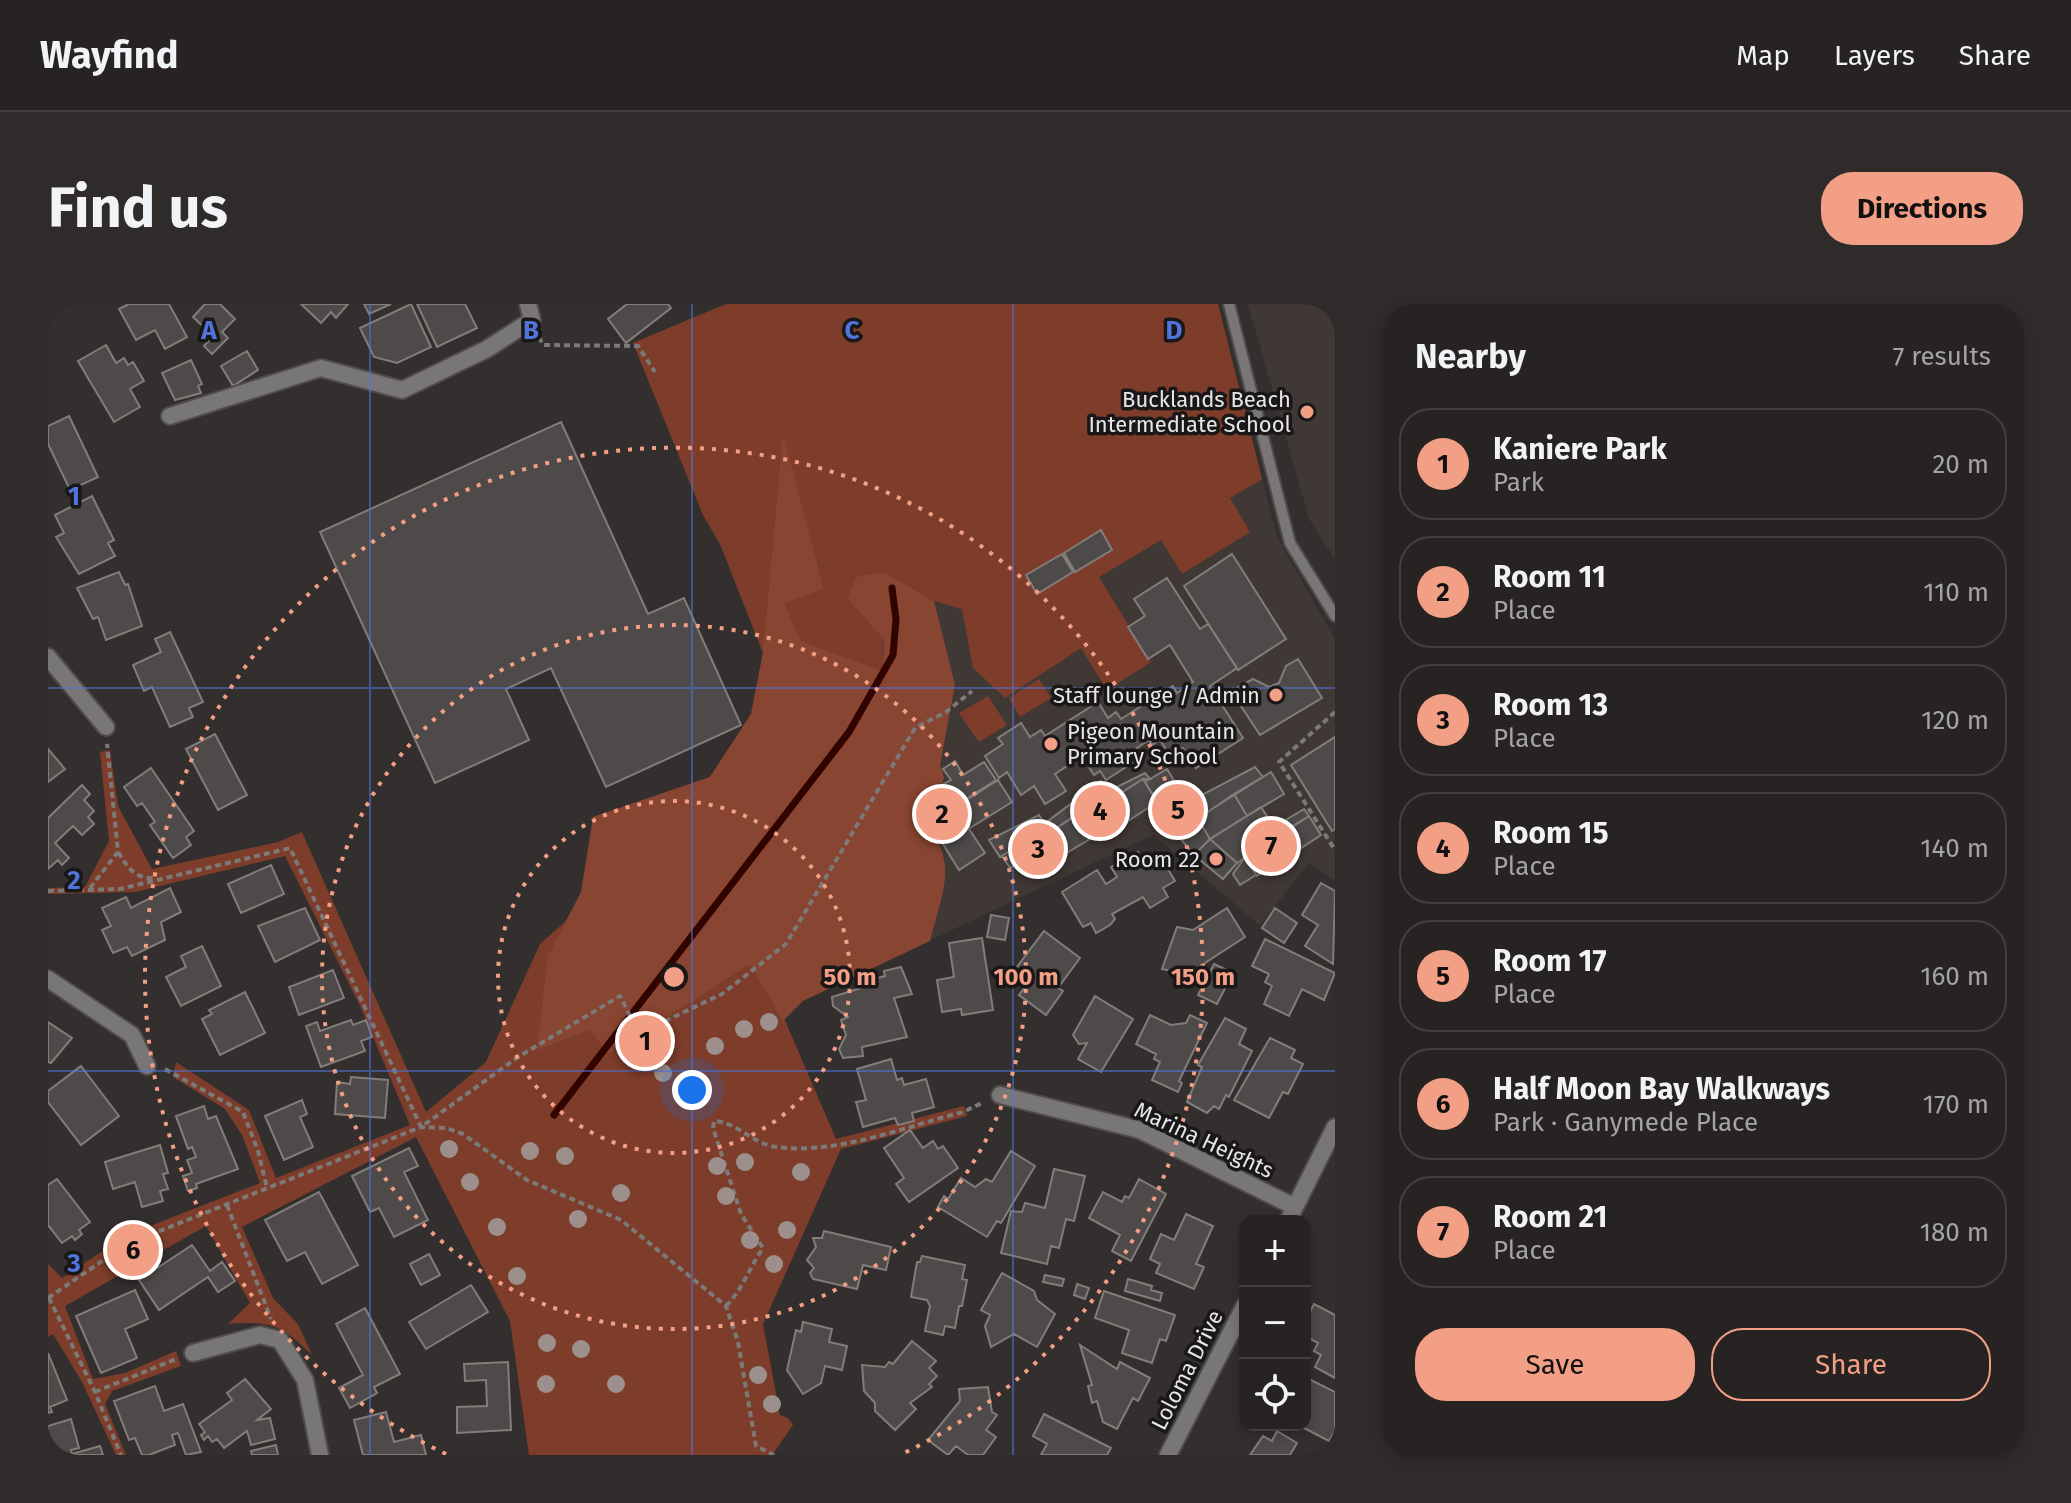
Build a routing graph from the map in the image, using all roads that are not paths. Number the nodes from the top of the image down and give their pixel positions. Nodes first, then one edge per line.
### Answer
1 (1229, 304) edge
2 (530, 312) edge
3 (170, 416) dead end
4 (1335, 616) edge
5 (48, 657) edge
6 (106, 727) road end
7 (48, 979) edge
8 (147, 1066) road end
9 (1000, 1095) road end
10 (1335, 1127) edge
11 (1292, 1214) edge
12 (1239, 1317) edge
13 (193, 1353) road end
14 (320, 1455) edge
15 (1168, 1455) edge

1 - 4 lane
2 - 3 street
5 - 6 street
7 - 8 street
9 - 11 street, Marina Heights
10 - 11 street
12 - 15 street, Loloma Drive
13 - 14 street

